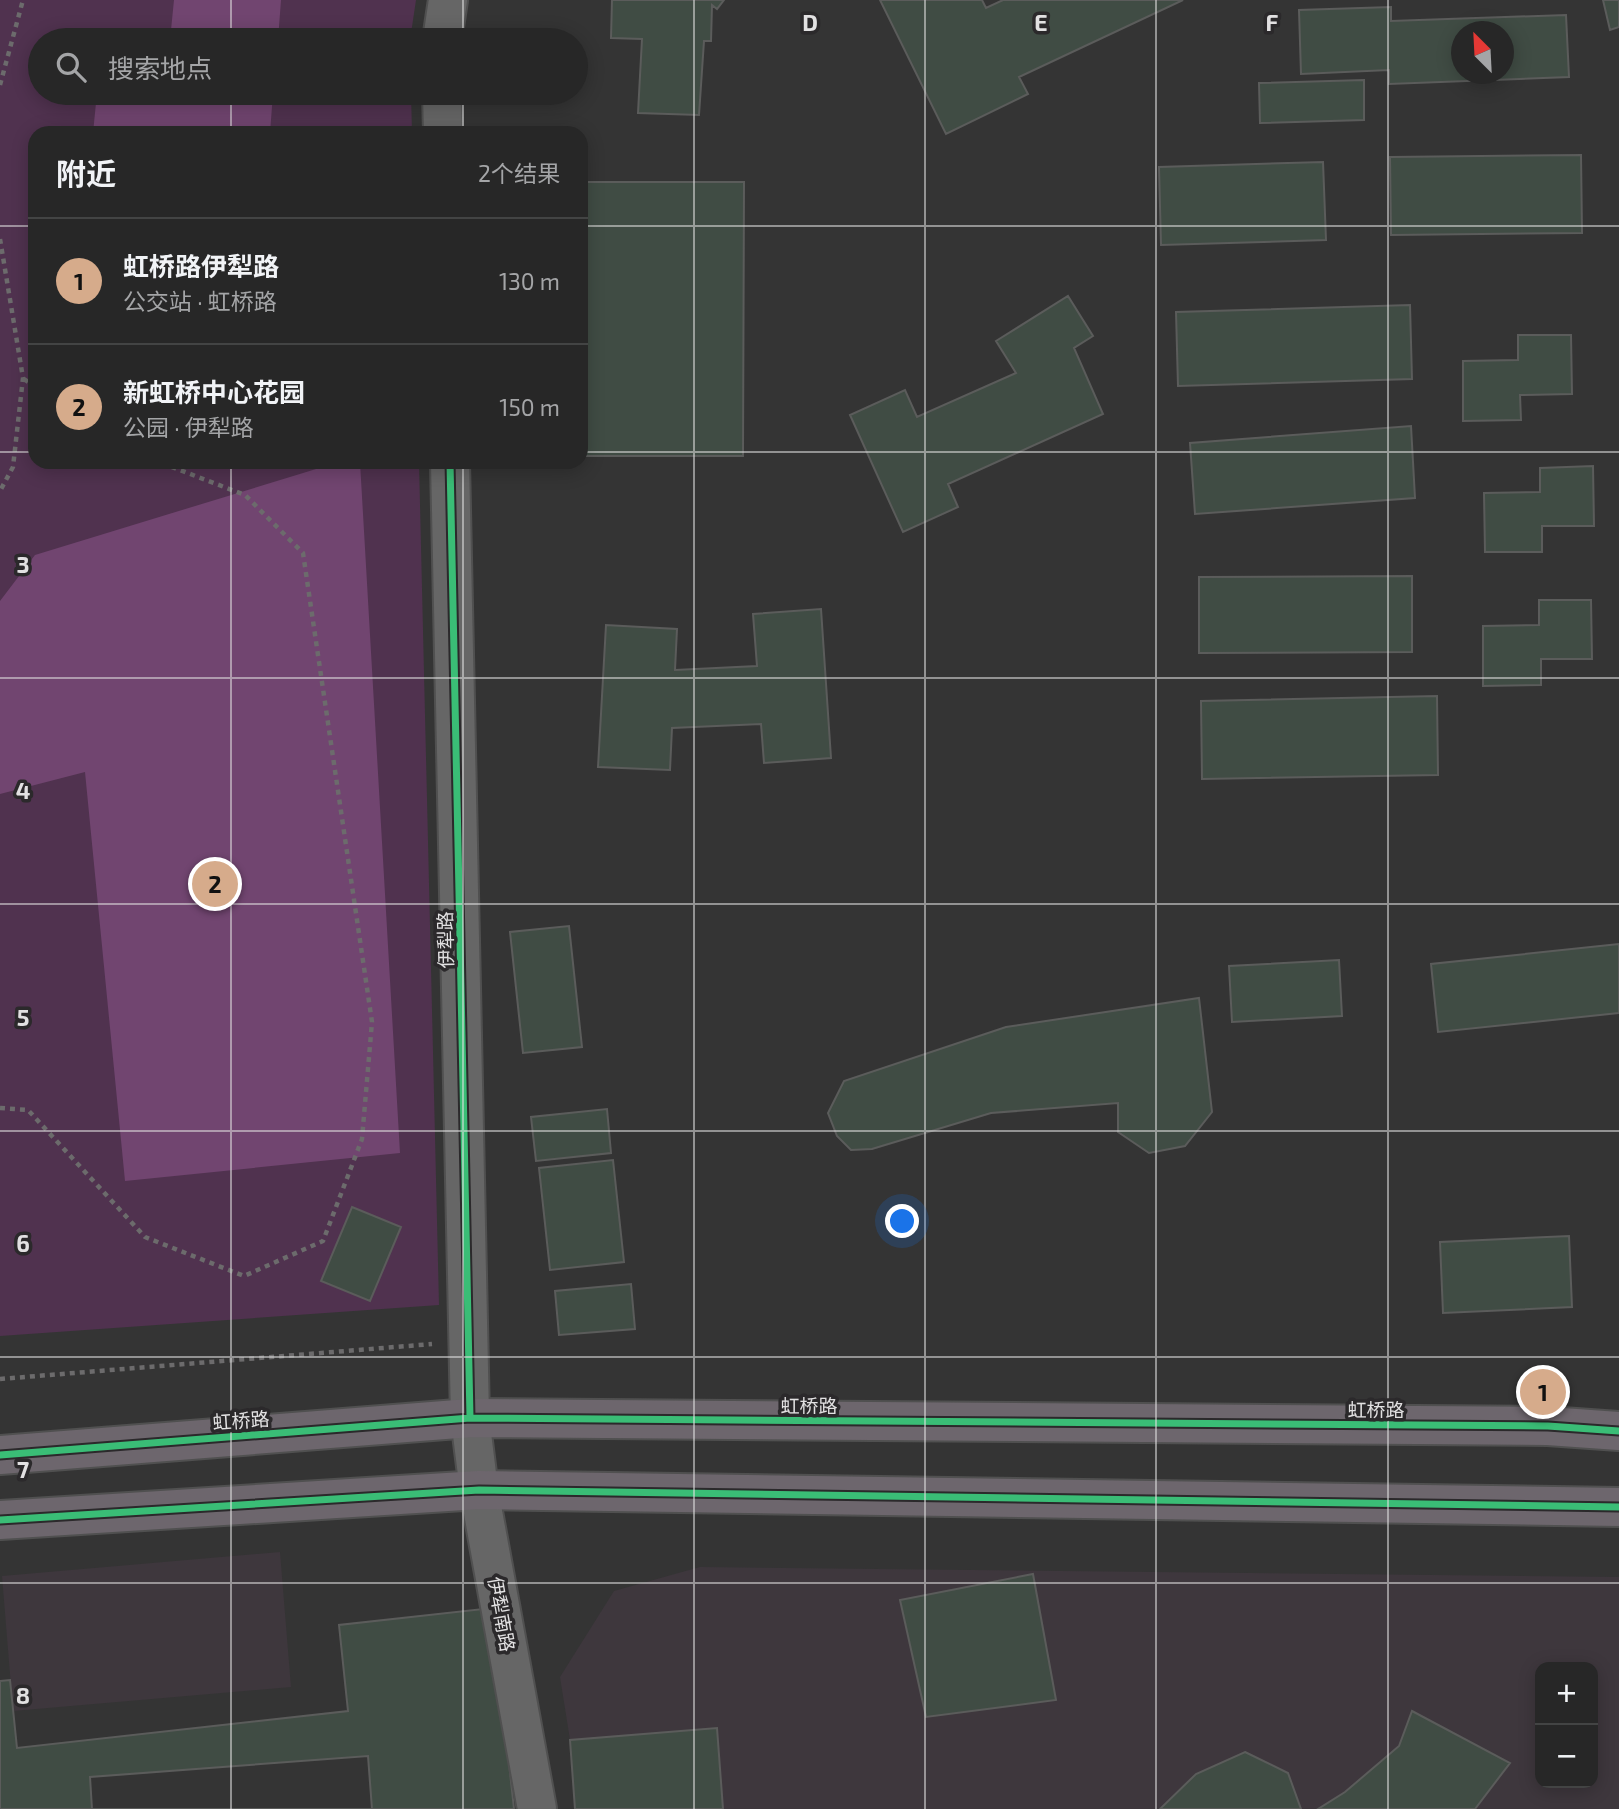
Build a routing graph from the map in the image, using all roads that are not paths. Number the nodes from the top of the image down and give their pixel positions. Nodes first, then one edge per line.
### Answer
1 (448, 0) edge
2 (444, 28) edge
3 (442, 105) edge
4 (443, 126) edge
5 (450, 469) edge
6 (470, 1418) junction
7 (1619, 1431) edge
8 (0, 1455) edge
9 (479, 1490) junction
10 (1619, 1507) edge
11 (0, 1520) edge
12 (537, 1809) edge

1 - 2 street
3 - 4 street
5 - 6 street, 伊犁路
6 - 7 main road, 虹桥路
6 - 8 main road, 虹桥路
6 - 9 street, 伊犁南路
9 - 10 main road
9 - 11 main road
9 - 12 street, 伊犁南路

